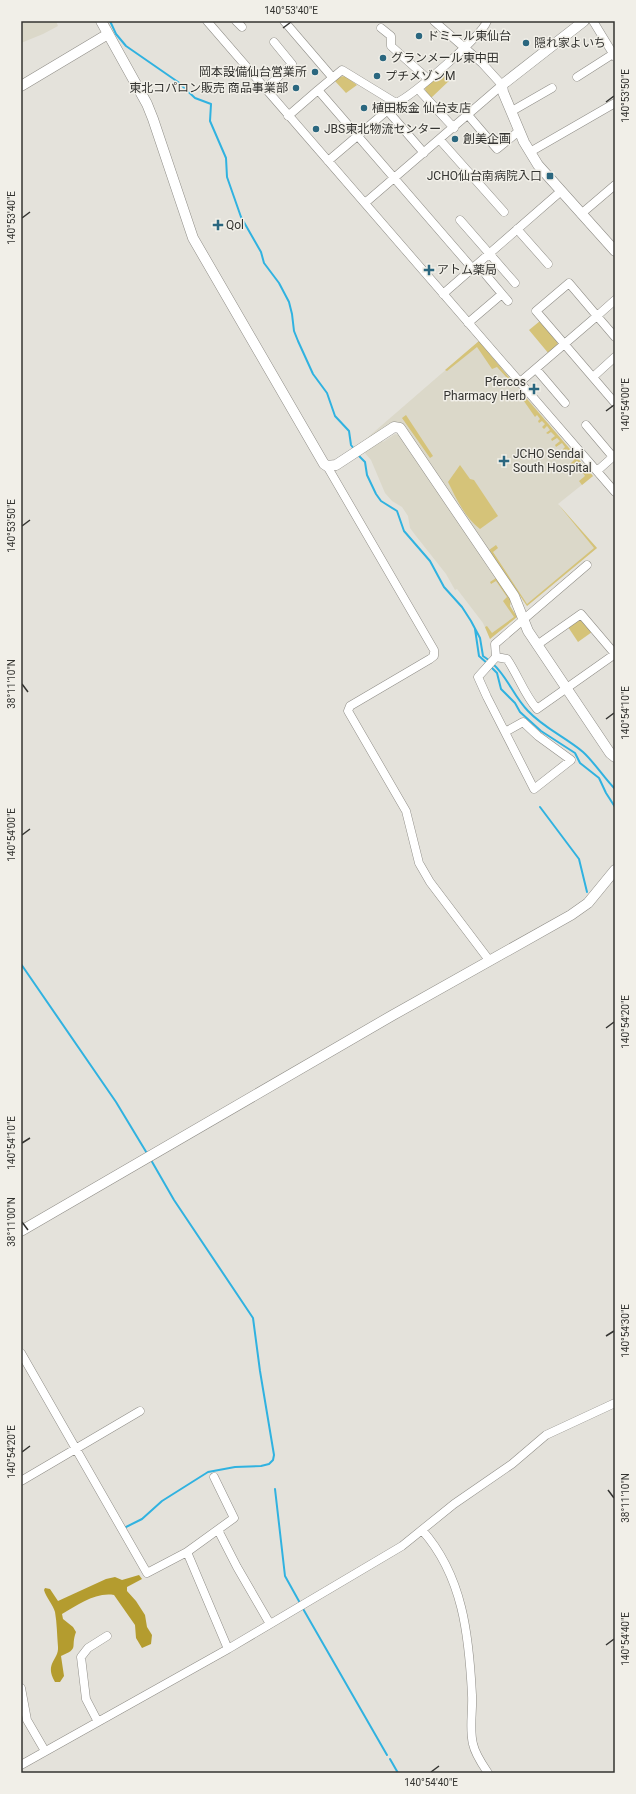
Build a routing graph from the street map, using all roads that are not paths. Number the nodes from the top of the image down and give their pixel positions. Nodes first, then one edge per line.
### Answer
1 (101, 21) edge
2 (207, 21) edge
3 (284, 21) edge
4 (434, 21) edge
5 (487, 21) edge
6 (584, 21) edge
7 (593, 21) edge
8 (382, 28) dead end
9 (108, 34) junction
10 (274, 42) dead end
11 (465, 47) junction
12 (613, 50) edge
13 (332, 77) junction
14 (577, 78) dead end
15 (428, 79) junction
16 (502, 85) junction
17 (21, 86) edge
18 (552, 88) dead end
19 (265, 89) junction
20 (418, 89) junction
21 (318, 90) junction
22 (396, 103) junction
23 (615, 103) edge
24 (387, 110) junction
25 (512, 111) junction
26 (468, 115) junction
27 (288, 116) junction
28 (454, 128) junction
29 (520, 131) junction
30 (357, 136) junction
31 (440, 140) junction
32 (530, 152) junction
33 (424, 153) junction
34 (328, 161) junction
35 (394, 179) junction
36 (615, 185) edge
37 (560, 192) junction
38 (365, 203) junction
39 (504, 212) dead end
40 (581, 214) junction
41 (460, 220) dead end
42 (517, 229) junction
43 (615, 251) edge
44 (489, 254) junction
45 (548, 264) dead end
46 (472, 268) junction
47 (486, 275) dead end
48 (515, 283) dead end
49 (442, 294) junction
50 (502, 294) junction
51 (615, 300) edge
52 (508, 301) dead end
53 (597, 316) junction
54 (468, 323) junction
55 (615, 337) edge
56 (565, 344) junction
57 (615, 357) edge
58 (536, 369) junction
59 (593, 377) junction
60 (519, 383) junction
61 (565, 403) dead end
62 (615, 403) edge
63 (586, 425) dead end
64 (614, 456) edge
65 (327, 466) junction
66 (597, 471) junction
67 (615, 492) edge
68 (587, 565) dead end
69 (523, 620) junction
70 (537, 645) junction
71 (615, 654) edge
72 (495, 658) junction
73 (567, 689) junction
74 (505, 732) junction
75 (615, 757) edge
76 (615, 870) edge
77 (489, 960) junction
78 (21, 1231) edge
79 (21, 1354) edge
80 (615, 1403) edge
81 (140, 1411) dead end
82 (76, 1448) junction
83 (214, 1477) dead end
84 (21, 1481) edge
85 (218, 1530) junction
86 (422, 1530) junction
87 (187, 1552) junction
88 (270, 1624) junction
89 (107, 1636) dead end
90 (228, 1649) junction
91 (21, 1688) edge
92 (98, 1722) junction
93 (45, 1751) junction
94 (21, 1765) edge
95 (488, 1773) edge

1 - 9 street
2 - 19 street
3 - 13 street
4 - 11 street
5 - 11 street
6 - 16 street
7 - 12 street
8 - 15 street
9 - 17 street
9 - 65 street
10 - 19 street
11 - 15 street
11 - 16 street
12 - 14 street
13 - 21 street
13 - 22 street
15 - 20 street
16 - 25 street
16 - 26 street
18 - 25 street
19 - 27 street
20 - 22 street
20 - 28 street
21 - 27 street
21 - 30 street
22 - 24 street
23 - 32 street
24 - 30 street
24 - 33 street
25 - 29 street
26 - 28 street
26 - 29 street
27 - 34 street
28 - 31 street
29 - 32 street
30 - 34 street
30 - 35 street
31 - 33 street
31 - 39 street
32 - 37 street
33 - 35 street
34 - 38 street
35 - 38 street
35 - 46 street
36 - 40 street
37 - 40 street
37 - 42 street
38 - 49 street
40 - 43 street
41 - 44 street
42 - 44 street
42 - 45 street
44 - 46 street
44 - 48 street
46 - 49 street
47 - 50 street
49 - 54 street
50 - 52 street
50 - 54 street
51 - 53 street
53 - 55 street
53 - 56 street
53 - 56 street
54 - 60 street
56 - 58 street
56 - 59 street
57 - 59 street
58 - 60 street
58 - 61 street
59 - 62 street
60 - 66 street
63 - 64 street
64 - 66 street
65 - 69 street
65 - 77 street
66 - 67 street
68 - 69 street
69 - 70 street
69 - 72 street
70 - 71 street
70 - 73 street
71 - 73 street
72 - 73 street
72 - 74 street
73 - 75 street
74 - 74 street
76 - 77 street
77 - 78 street
79 - 82 street
80 - 86 street
81 - 82 street
82 - 84 street
82 - 87 street
83 - 85 street
85 - 87 street
85 - 88 street
86 - 88 street
86 - 95 street
87 - 90 street
88 - 90 street
89 - 92 street
90 - 92 street
91 - 93 street
92 - 93 street
93 - 94 street

